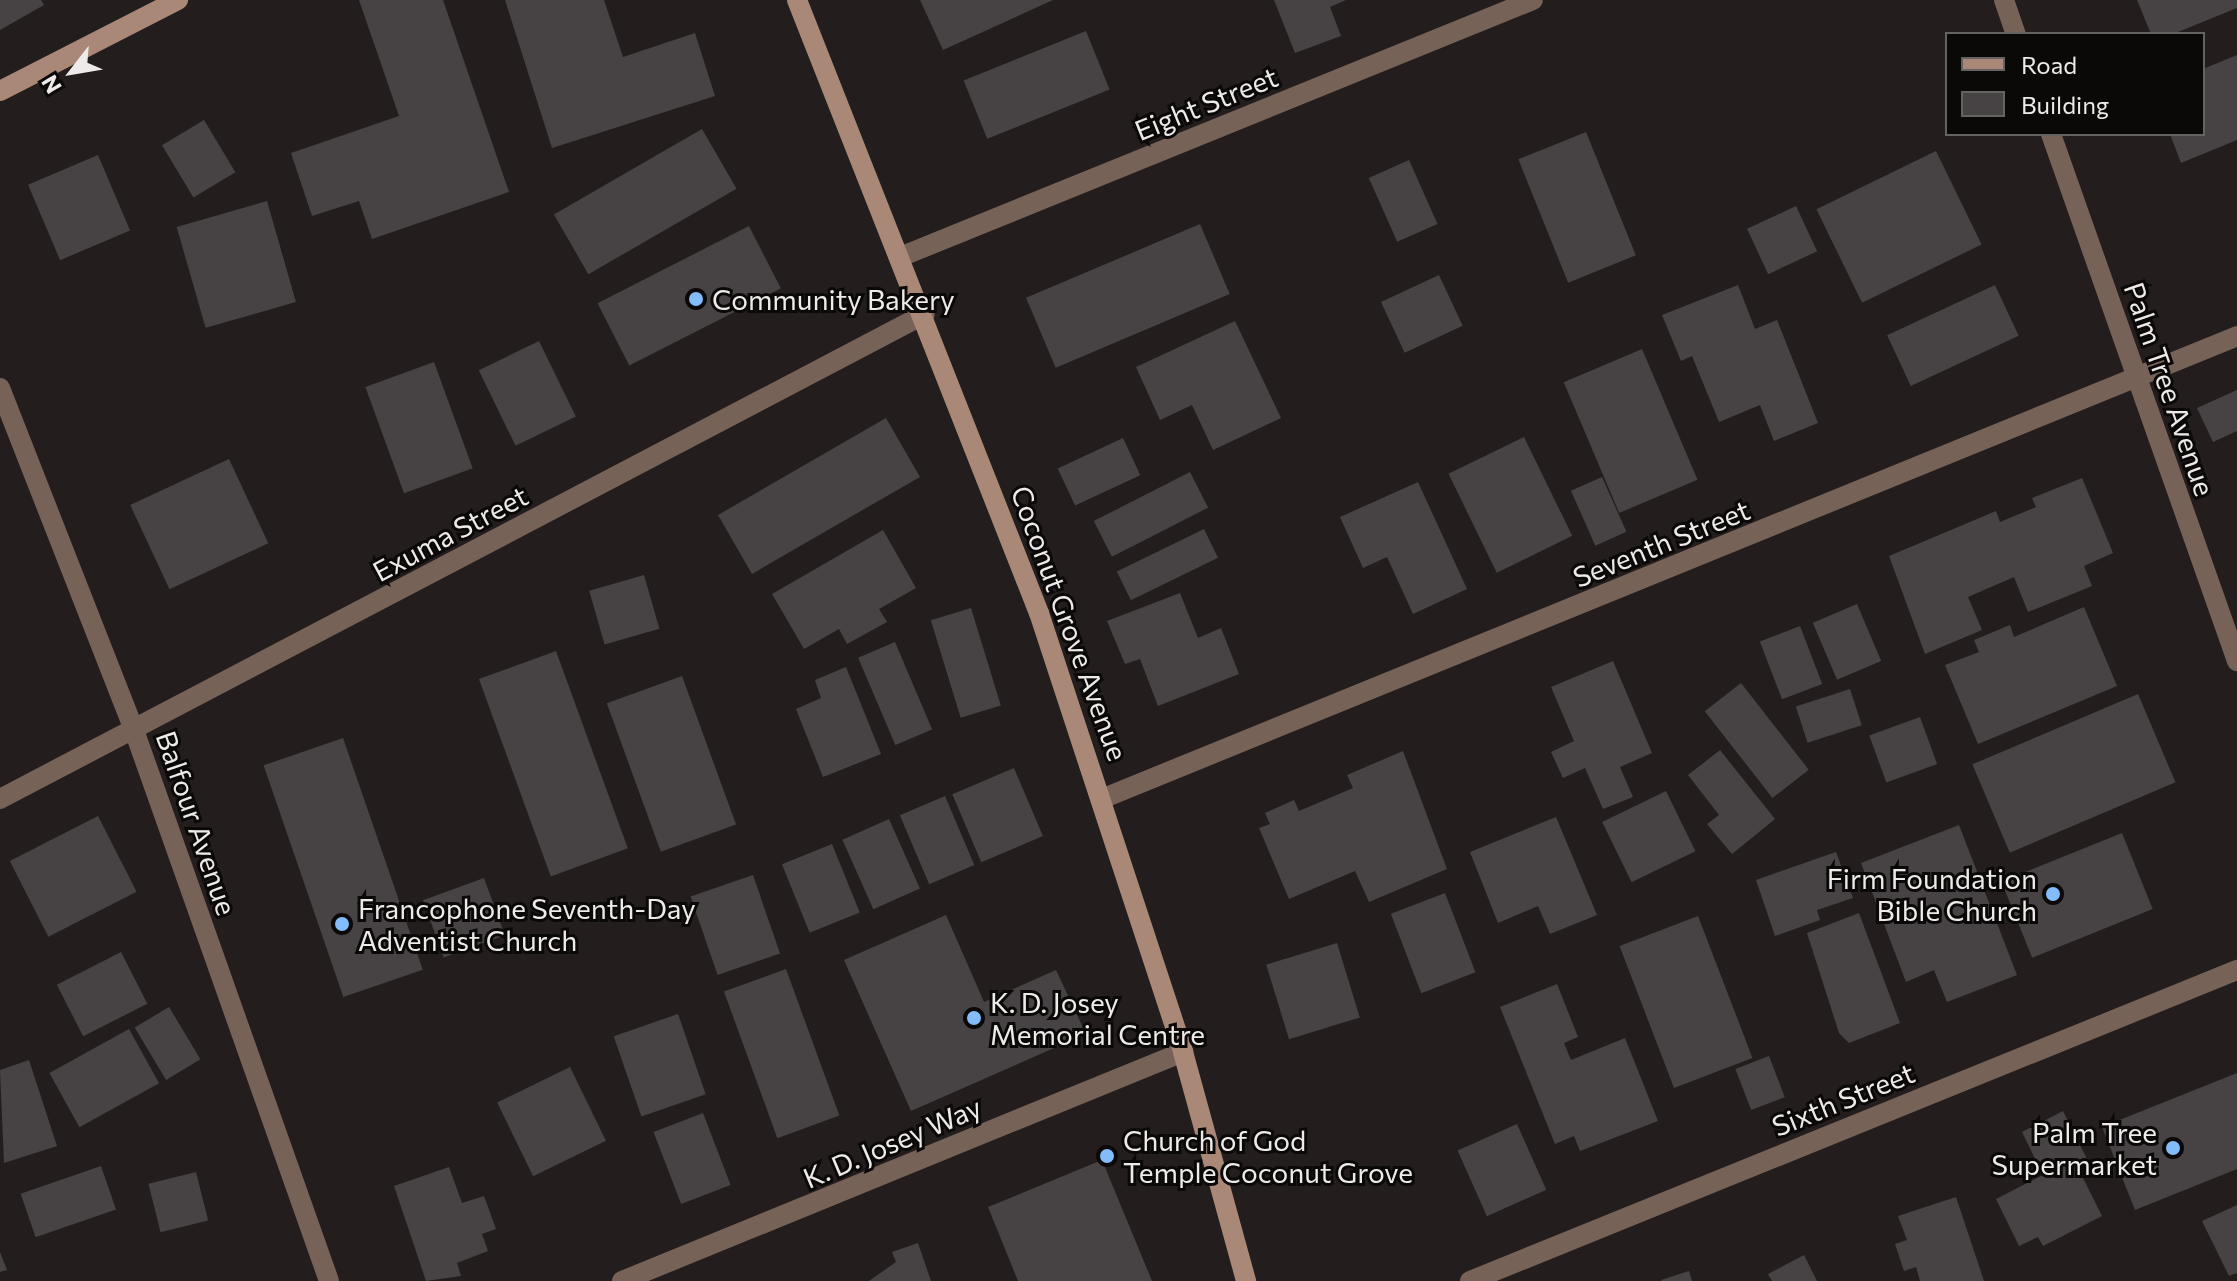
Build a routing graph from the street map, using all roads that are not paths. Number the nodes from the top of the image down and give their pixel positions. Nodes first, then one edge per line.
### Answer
1 (178, 0) edge
2 (797, 0) edge
3 (1533, 0) edge
4 (2004, 0) edge
5 (2015, 32) edge
6 (0, 91) edge
7 (2052, 136) edge
8 (900, 257) junction
9 (925, 314) junction
10 (2237, 336) edge
11 (2137, 381) junction
12 (0, 388) edge
13 (2237, 661) edge
14 (134, 730) junction
15 (1104, 798) junction
16 (0, 799) edge
17 (2237, 970) edge
18 (1183, 1052) junction
19 (329, 1281) edge
20 (622, 1281) edge
21 (1246, 1281) edge
22 (1470, 1281) edge

1 - 6 street
2 - 8 street, Coconut Grove Avenue
3 - 8 street, Eight Street
4 - 5 street
7 - 11 street, Palm Tree Avenue
8 - 9 street, Coconut Grove Avenue
9 - 14 street, Exuma Street
9 - 15 street, Coconut Grove Avenue
10 - 11 street, Seventh Street
11 - 13 street, Palm Tree Avenue
11 - 15 street, Seventh Street
12 - 14 street, Balfour Avenue
14 - 16 street, Exuma Street
14 - 19 street, Balfour Avenue
15 - 18 street, Coconut Grove Avenue
17 - 22 street, Sixth Street
18 - 20 street, K. D. Josey Way
18 - 21 street, Coconut Grove Avenue

